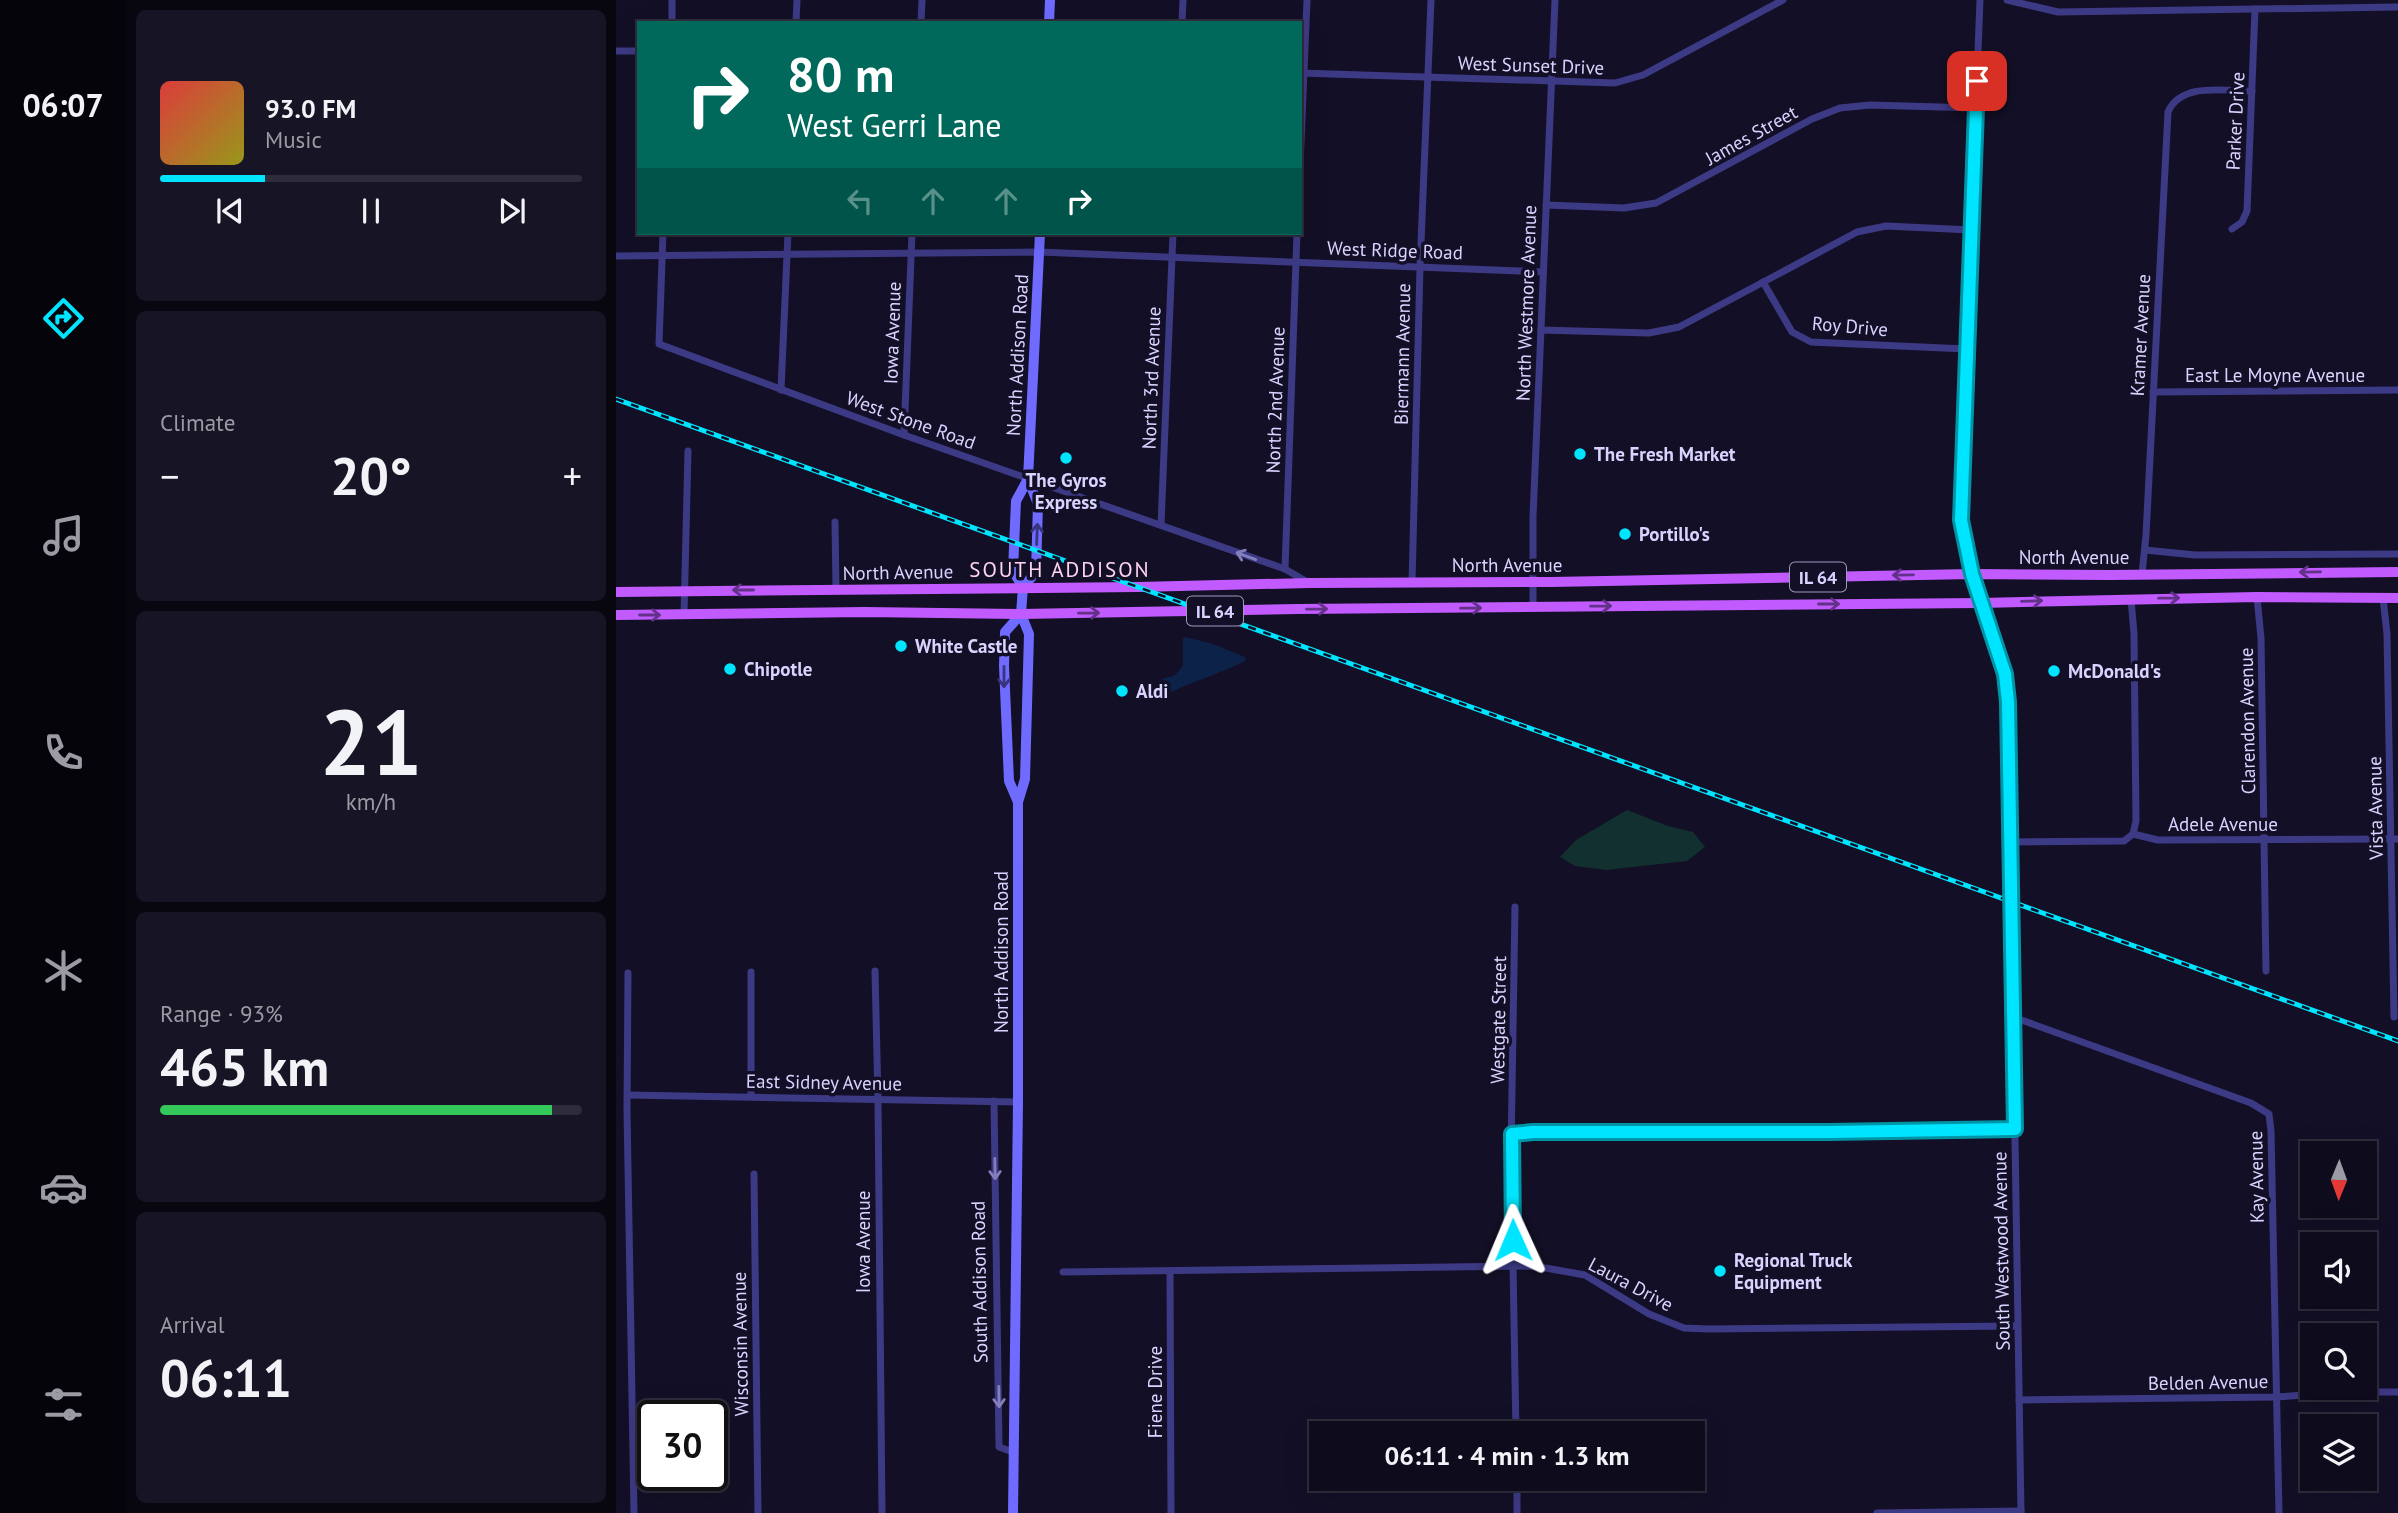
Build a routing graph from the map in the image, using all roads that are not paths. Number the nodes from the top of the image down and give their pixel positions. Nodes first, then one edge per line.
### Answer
1 (673, 0) edge
2 (797, 0) edge
3 (922, 0) edge
4 (1050, 0) edge
5 (1183, 0) edge
6 (1307, 0) edge
7 (1431, 0) edge
8 (1555, 0) edge
9 (1783, 0) edge
10 (1980, 0) edge
11 (2007, 0) edge
12 (2077, 0) edge
13 (2197, 0) edge
14 (2324, 4) edge
15 (2398, 7) edge
16 (2255, 9) junction
17 (2197, 10) junction
18 (2076, 11) junction
19 (672, 21) edge
20 (796, 21) edge
21 (921, 21) edge
22 (1049, 21) edge
23 (1182, 21) edge
24 (616, 51) edge
25 (637, 51) edge
26 (1302, 73) edge
27 (1427, 77) junction
28 (1551, 82) junction
29 (2252, 91) junction
30 (1975, 108) junction
31 (1546, 205) junction
32 (2232, 229) dead end
33 (1970, 230) junction
34 (663, 235) edge
35 (788, 235) edge
36 (912, 235) edge
37 (1040, 235) edge
38 (1173, 235) edge
39 (1297, 235) edge
40 (1039, 252) junction
41 (911, 254) junction
42 (787, 255) junction
43 (616, 256) edge
44 (662, 256) junction
45 (1172, 257) junction
46 (1296, 262) junction
47 (1420, 267) junction
48 (1543, 272) junction
49 (1763, 282) junction
50 (1541, 330) junction
51 (1966, 349) junction
52 (781, 390) junction
53 (2398, 390) edge
54 (2153, 392) junction
55 (904, 435) junction
56 (688, 451) dead end
57 (1028, 479) junction
58 (835, 522) dead end
59 (1161, 526) junction
60 (2145, 550) junction
61 (2398, 554) edge
62 (1285, 569) junction
63 (2398, 572) edge
64 (1972, 574) junction
65 (2142, 574) junction
66 (1534, 582) junction
67 (1309, 583) junction
68 (1412, 583) junction
69 (1023, 587) junction
70 (683, 590) junction
71 (836, 590) junction
72 (616, 592) edge
73 (2257, 597) junction
74 (2383, 598) junction
75 (2398, 598) edge
76 (2131, 599) junction
77 (1980, 603) junction
78 (1533, 607) junction
79 (1021, 614) junction
80 (616, 615) edge
81 (684, 615) junction
82 (1018, 802) junction
83 (2133, 834) junction
84 (2265, 839) junction
85 (2395, 839) edge
86 (2010, 842) junction
87 (1515, 907) dead end
88 (875, 971) dead end
89 (2266, 971) dead end
90 (751, 972) dead end
91 (628, 974) dead end
92 (2013, 1017) junction
93 (2394, 1017) dead end
94 (628, 1095) junction
95 (751, 1096) junction
96 (878, 1100) junction
97 (994, 1101) junction
98 (1018, 1102) junction
99 (2015, 1129) junction
100 (1512, 1134) junction
101 (754, 1174) dead end
102 (1513, 1265) junction
103 (1170, 1271) junction
104 (1063, 1272) dead end
105 (2017, 1326) junction
106 (2398, 1392) edge
107 (2276, 1397) junction
108 (2019, 1400) junction
109 (1516, 1421) edge
110 (1013, 1452) junction
111 (1517, 1491) edge
112 (2021, 1512) edge
113 (634, 1513) edge
114 (758, 1513) edge
115 (882, 1513) edge
116 (1013, 1513) edge
117 (1171, 1513) edge
118 (1517, 1513) edge
119 (1877, 1513) edge
120 (2278, 1513) edge

1 - 19 street
2 - 20 street
3 - 21 street
4 - 22 street
5 - 23 street
6 - 26 street
7 - 27 street, Biermann Avenue
8 - 28 street, North Westmore Avenue
9 - 28 street, West Sunset Drive
10 - 30 street, South Westwood Avenue
11 - 18 street
12 - 18 street
13 - 17 street
14 - 15 street
14 - 16 street
16 - 17 street
16 - 29 street, Parker Drive
17 - 18 street
24 - 25 street
26 - 27 street, West Sunset Drive
27 - 28 street, West Sunset Drive
27 - 47 street, Biermann Avenue
28 - 31 street, North Westmore Avenue
29 - 32 street, Parker Drive
29 - 54 street, Kramer Avenue
30 - 31 street, James Street
30 - 33 street, South Westwood Avenue
31 - 48 street, North Westmore Avenue
33 - 49 street
33 - 51 street, South Westwood Avenue
34 - 44 street
35 - 42 street
36 - 41 street, Iowa Avenue
37 - 40 street, North Addison Road
38 - 45 street, North 3rd Avenue
39 - 46 street, North 2nd Avenue
40 - 41 street, West Ridge Road
40 - 45 street, West Ridge Road
40 - 57 street, North Addison Road
41 - 42 street, West Ridge Road
41 - 55 street, Iowa Avenue
42 - 44 street, West Ridge Road
42 - 52 street
43 - 44 street, West Ridge Road
44 - 52 street, West Stone Road
45 - 46 street, West Ridge Road
45 - 59 street, North 3rd Avenue
46 - 47 street, West Ridge Road
46 - 62 street, North 2nd Avenue
47 - 48 street, West Ridge Road
47 - 68 street, Biermann Avenue
48 - 50 street, North Westmore Avenue
49 - 50 street
49 - 51 street, Roy Drive
50 - 66 street, North Westmore Avenue
51 - 64 street, South Westwood Avenue
52 - 55 street, West Stone Road
53 - 54 street, East Le Moyne Avenue
54 - 60 street, Kramer Avenue
55 - 57 street, West Stone Road
56 - 70 street
57 - 59 street, West Stone Road
57 - 69 street, North Addison Road
69 -> 57 street, North Addison Road
58 - 71 street
62 -> 59 street, West Stone Road
60 - 61 street
60 - 65 street, Kramer Avenue
62 - 67 street, West Stone Road
63 -> 65 main road, North Avenue / IL 64
64 - 65 main road, North Avenue / IL 64
64 -> 66 main road, North Avenue / IL 64
64 - 77 street, South Westwood Avenue
66 - 68 main road, North Avenue / IL 64
66 - 78 street, North Westmore Avenue
67 - 68 main road, North Avenue / IL 64
67 - 69 main road, North Avenue / IL 64
69 - 71 main road, North Avenue / IL 64
69 - 79 street, North Addison Road
71 -> 70 main road, North Avenue / IL 64
70 - 72 main road, North Avenue / IL 64
70 - 81 street
73 - 74 main road, North Avenue / IL 64
76 -> 73 main road, North Avenue / IL 64
73 - 84 street, Clarendon Avenue
74 - 75 main road, North Avenue / IL 64
74 - 85 street, Vista Avenue
77 -> 76 main road, North Avenue / IL 64
76 - 83 street
78 -> 77 main road, North Avenue / IL 64
77 - 86 street, South Westwood Avenue
79 -> 78 main road, North Avenue / IL 64
79 - 81 main road, North Avenue / IL 64
79 - 82 street, North Addison Road
79 -> 82 street, North Addison Road
80 -> 81 main road, North Avenue / IL 64
82 - 98 street, North Addison Road
83 - 84 street, Adele Avenue
83 - 86 street, Adele Avenue
84 - 85 street, Adele Avenue
84 - 89 street, Clarendon Avenue
85 - 93 street, Vista Avenue
86 - 92 street, South Westwood Avenue
87 - 100 street, Westgate Street
88 - 96 street, Iowa Avenue
90 - 95 street
91 - 94 street
92 - 99 street, South Westwood Avenue
92 - 107 street, Kay Avenue
94 - 95 street, East Sidney Avenue
94 - 113 street
95 - 96 street, East Sidney Avenue
96 - 97 street, East Sidney Avenue
96 - 115 street, Iowa Avenue
97 - 98 street, East Sidney Avenue
97 -> 110 street, South Addison Road
98 - 110 street, South Addison Road
99 - 100 street
99 - 105 street, South Westwood Avenue
100 - 102 street, Westgate Street
101 - 114 street, Wisconsin Avenue
102 - 103 street, Laura Drive
102 - 105 street, Laura Drive
102 - 109 street, Westgate Street
103 - 104 street, Laura Drive
103 - 117 street, Fiene Drive
105 - 108 street, South Westwood Avenue
106 - 107 street, Belden Avenue
107 - 108 street, Belden Avenue
107 - 120 street, Kay Avenue
108 - 112 street, South Westwood Avenue
110 - 116 street, South Addison Road
111 - 118 street
112 - 119 street

